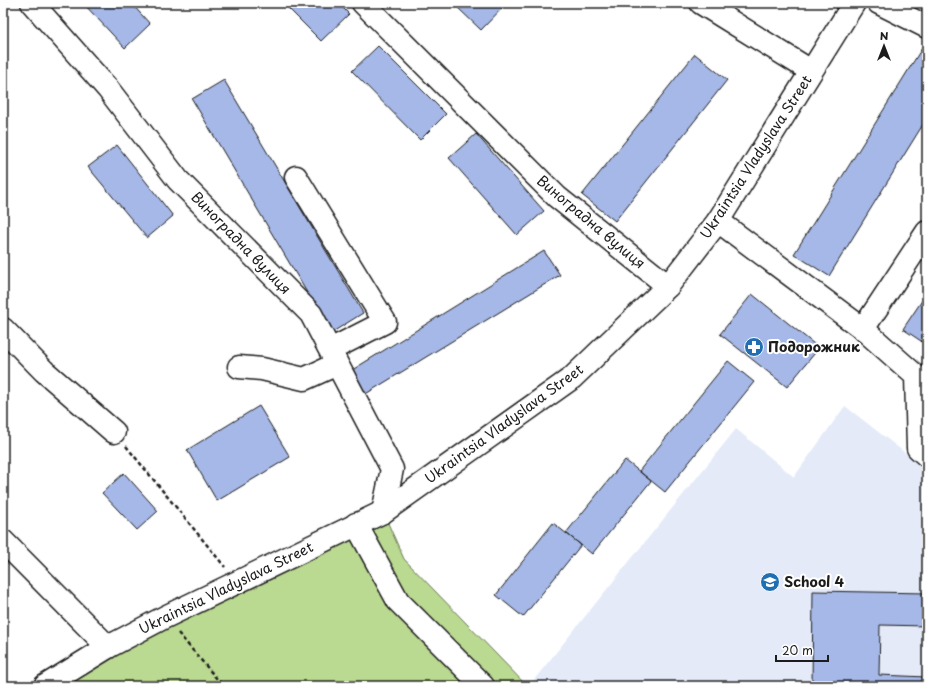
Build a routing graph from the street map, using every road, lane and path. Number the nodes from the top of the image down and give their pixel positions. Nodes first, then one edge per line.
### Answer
1 (32, 3) edge
2 (363, 3) edge
3 (854, 3) edge
4 (879, 3) edge
5 (707, 4) edge
6 (927, 27) edge
7 (811, 71) junction
8 (296, 176) dead end
9 (718, 221) junction
10 (927, 232) edge
11 (668, 286) junction
12 (3, 329) edge
13 (863, 329) junction
14 (333, 357) junction
15 (239, 367) dead end
16 (114, 432) joint
17 (927, 456) edge
18 (383, 512) junction
19 (356, 524) junction
20 (3, 541) edge
21 (238, 582) junction
22 (165, 617) junction
23 (108, 647) junction
24 (45, 686) edge
25 (223, 686) edge
26 (483, 686) edge

1 - 14 street, Виноградна вулиця
2 - 11 street, Виноградна вулиця
3 - 7 street, Ukraintsia Vladyslava Street
4 - 6 street
5 - 7 street
7 - 9 street, Ukraintsia Vladyslava Street
8 - 14 street
9 - 11 street, Ukraintsia Vladyslava Street
9 - 13 street
10 - 13 street
11 - 18 street, Ukraintsia Vladyslava Street
12 - 16 street
13 - 17 street
14 - 15 street
14 - 18 street, Виноградна вулиця
16 - 21 path
18 - 19 street, Ukraintsia Vladyslava Street
19 - 21 street, Ukraintsia Vladyslava Street
19 - 26 street
20 - 23 street
21 - 22 street, Ukraintsia Vladyslava Street
22 - 23 street, Ukraintsia Vladyslava Street
22 - 25 path
23 - 24 street, Ukraintsia Vladyslava Street

